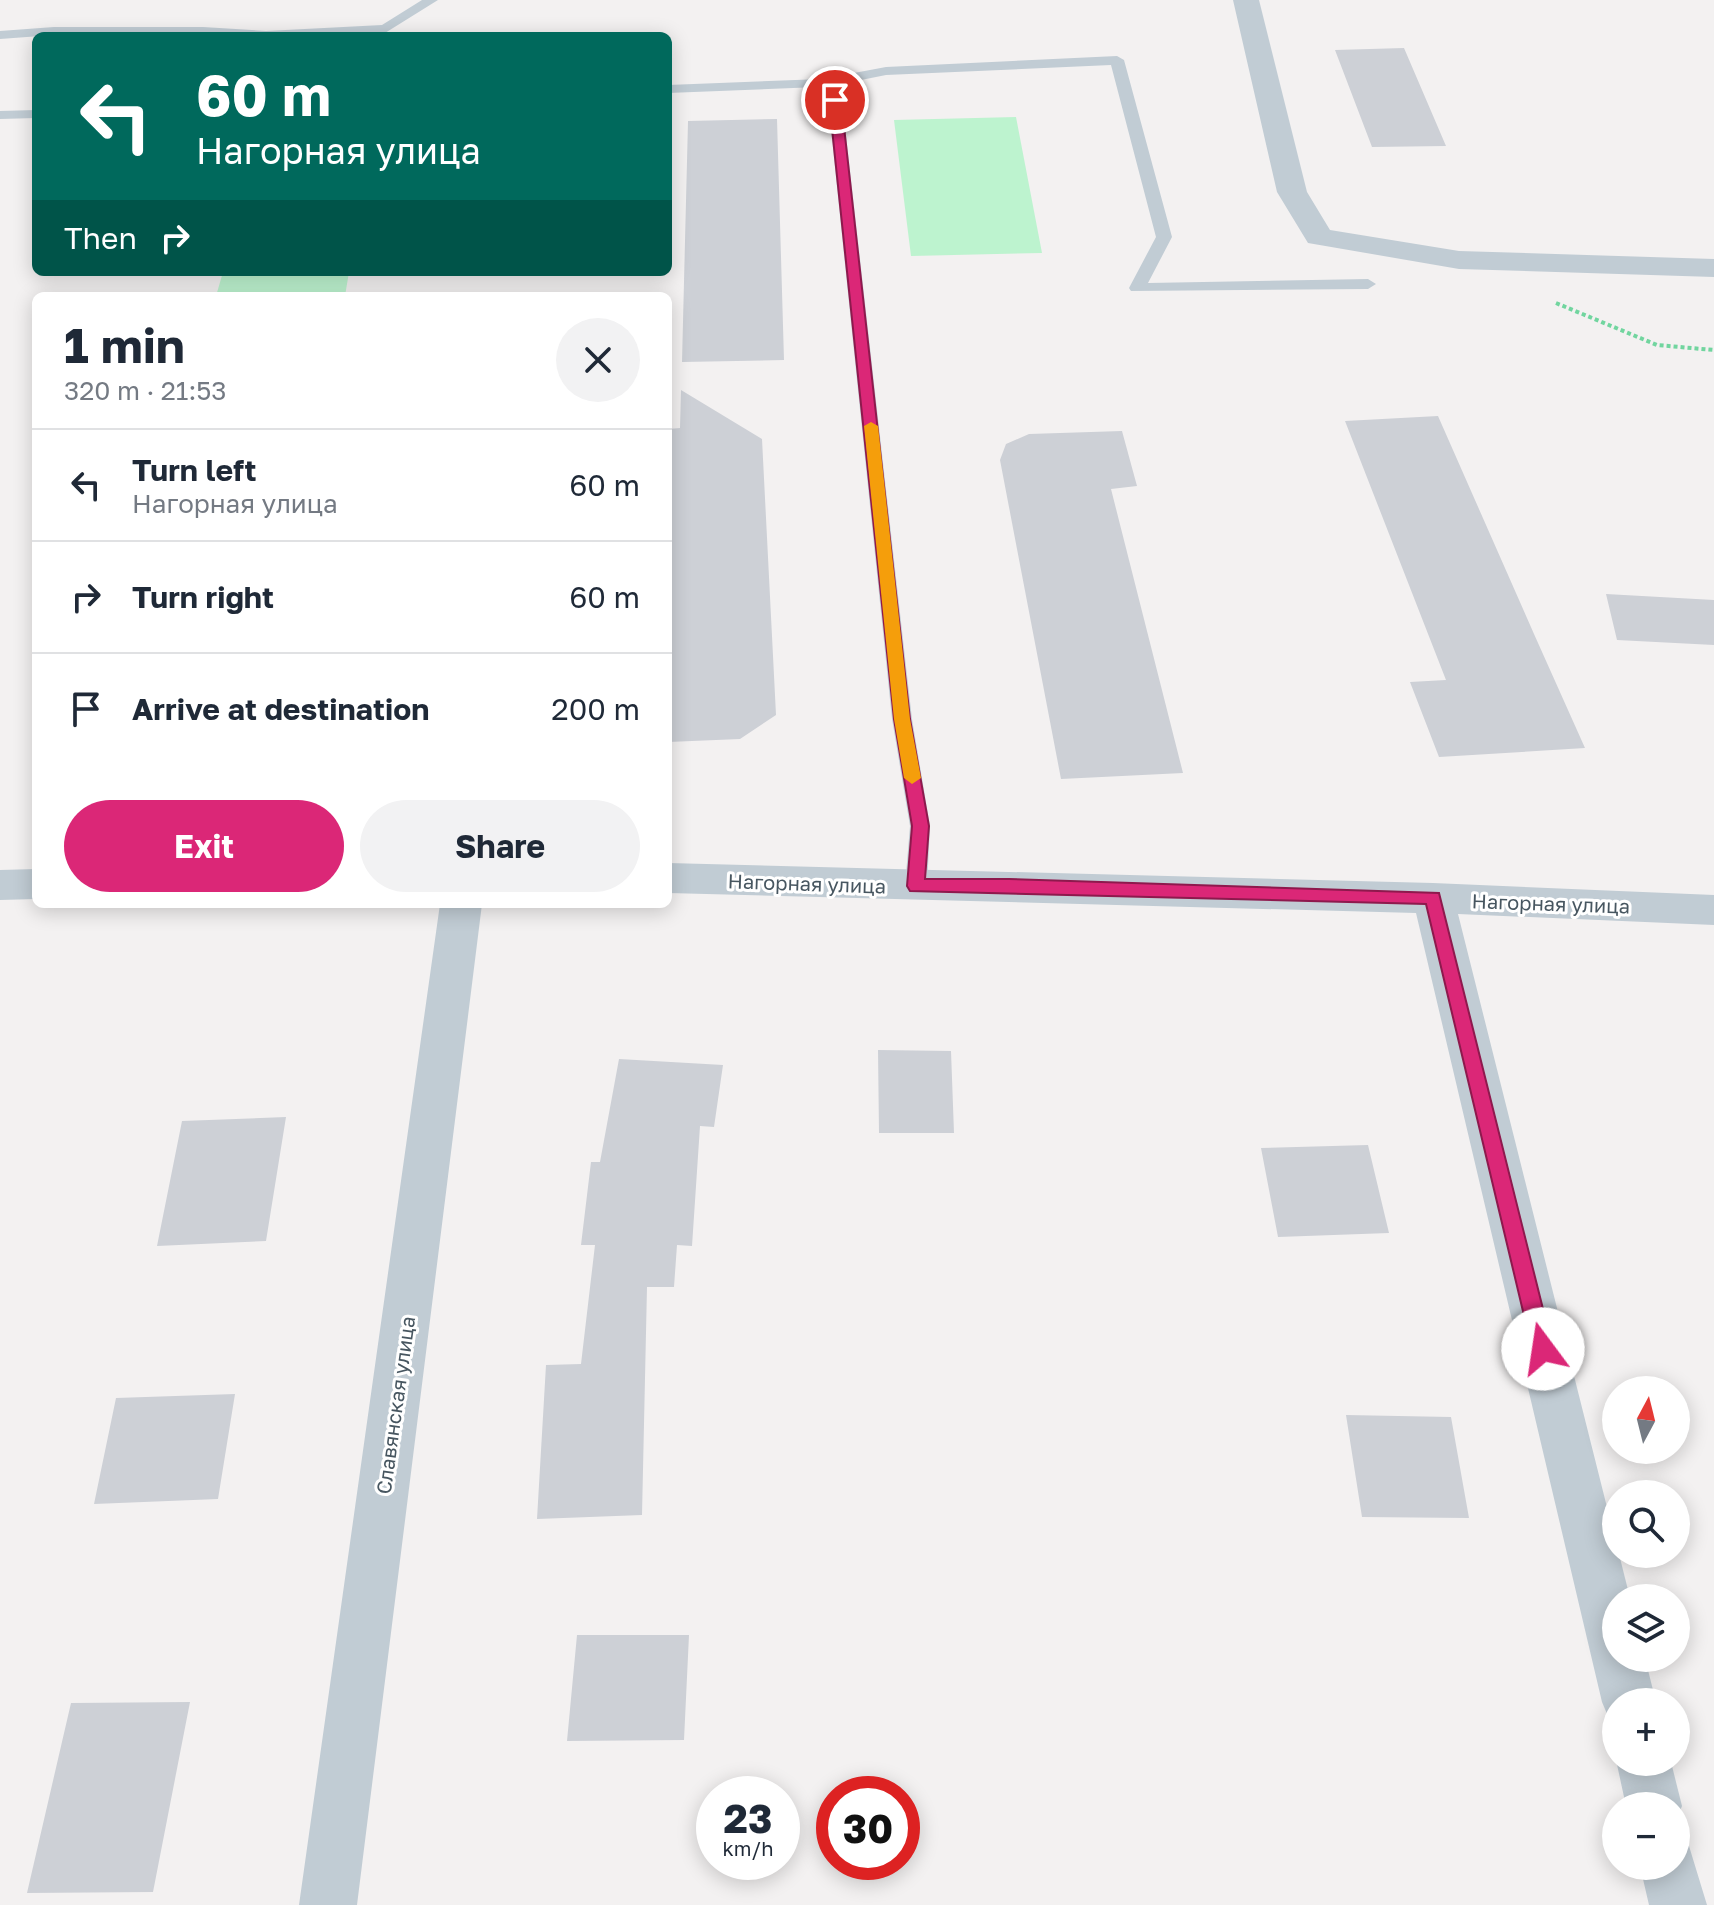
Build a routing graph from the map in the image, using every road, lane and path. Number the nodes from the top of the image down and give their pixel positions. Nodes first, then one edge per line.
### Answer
1 (431, 0) edge
2 (1246, 0) edge
3 (40, 32) edge
4 (219, 32) edge
5 (326, 32) edge
6 (32, 33) edge
7 (0, 35) edge
8 (822, 83) junction
9 (672, 89) edge
10 (32, 114) edge
11 (0, 115) edge
12 (1714, 268) edge
13 (1368, 284) dead end
14 (672, 878) edge
15 (32, 884) edge
16 (0, 885) edge
17 (916, 886) junction
18 (1433, 898) junction
19 (460, 908) edge
20 (1714, 910) edge
21 (1602, 1592) edge
22 (1672, 1880) edge
23 (328, 1905) edge
24 (1678, 1905) edge

1 - 5 lane
2 - 12 street
3 - 4 lane
6 - 7 lane
8 - 9 lane
8 - 13 lane
8 - 17 lane
10 - 11 lane
14 - 17 street, Нагорная улица
15 - 16 street
17 - 18 street, Нагорная улица
18 - 20 street, Нагорная улица
18 - 21 street
19 - 23 street, Славянская улица
22 - 24 street

